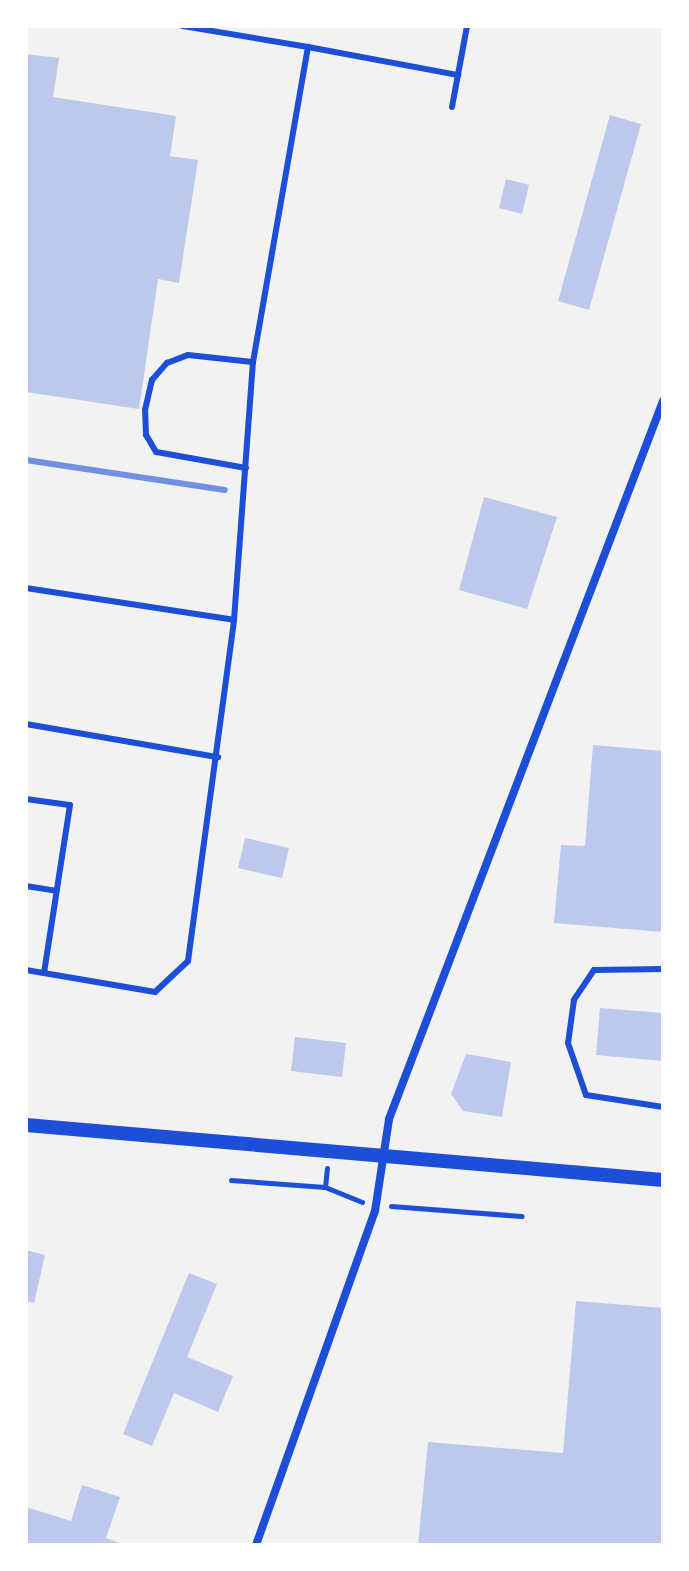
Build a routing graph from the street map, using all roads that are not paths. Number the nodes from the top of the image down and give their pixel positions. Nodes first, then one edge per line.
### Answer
1 (182, 26) edge
2 (467, 26) edge
3 (308, 47) junction
4 (458, 75) junction
5 (452, 107) dead end
6 (253, 362) junction
7 (663, 401) edge
8 (246, 468) junction
9 (26, 588) edge
10 (234, 620) junction
11 (26, 724) edge
12 (218, 757) junction
13 (26, 799) edge
14 (26, 886) edge
15 (57, 891) junction
16 (663, 969) edge
17 (26, 970) edge
18 (44, 973) junction
19 (663, 1107) edge
20 (26, 1125) edge
21 (387, 1158) junction
22 (663, 1180) edge
23 (256, 1545) edge

1 - 3 lane
2 - 4 lane
3 - 4 lane
3 - 6 lane
4 - 5 lane
6 - 8 lane
6 - 8 lane
7 - 21 street
8 - 10 lane
9 - 10 lane
10 - 12 lane
11 - 12 lane
12 - 18 lane
13 - 15 lane
14 - 15 lane
15 - 18 lane
16 - 19 lane
17 - 18 lane
20 - 21 street
21 - 22 street
21 - 23 street

